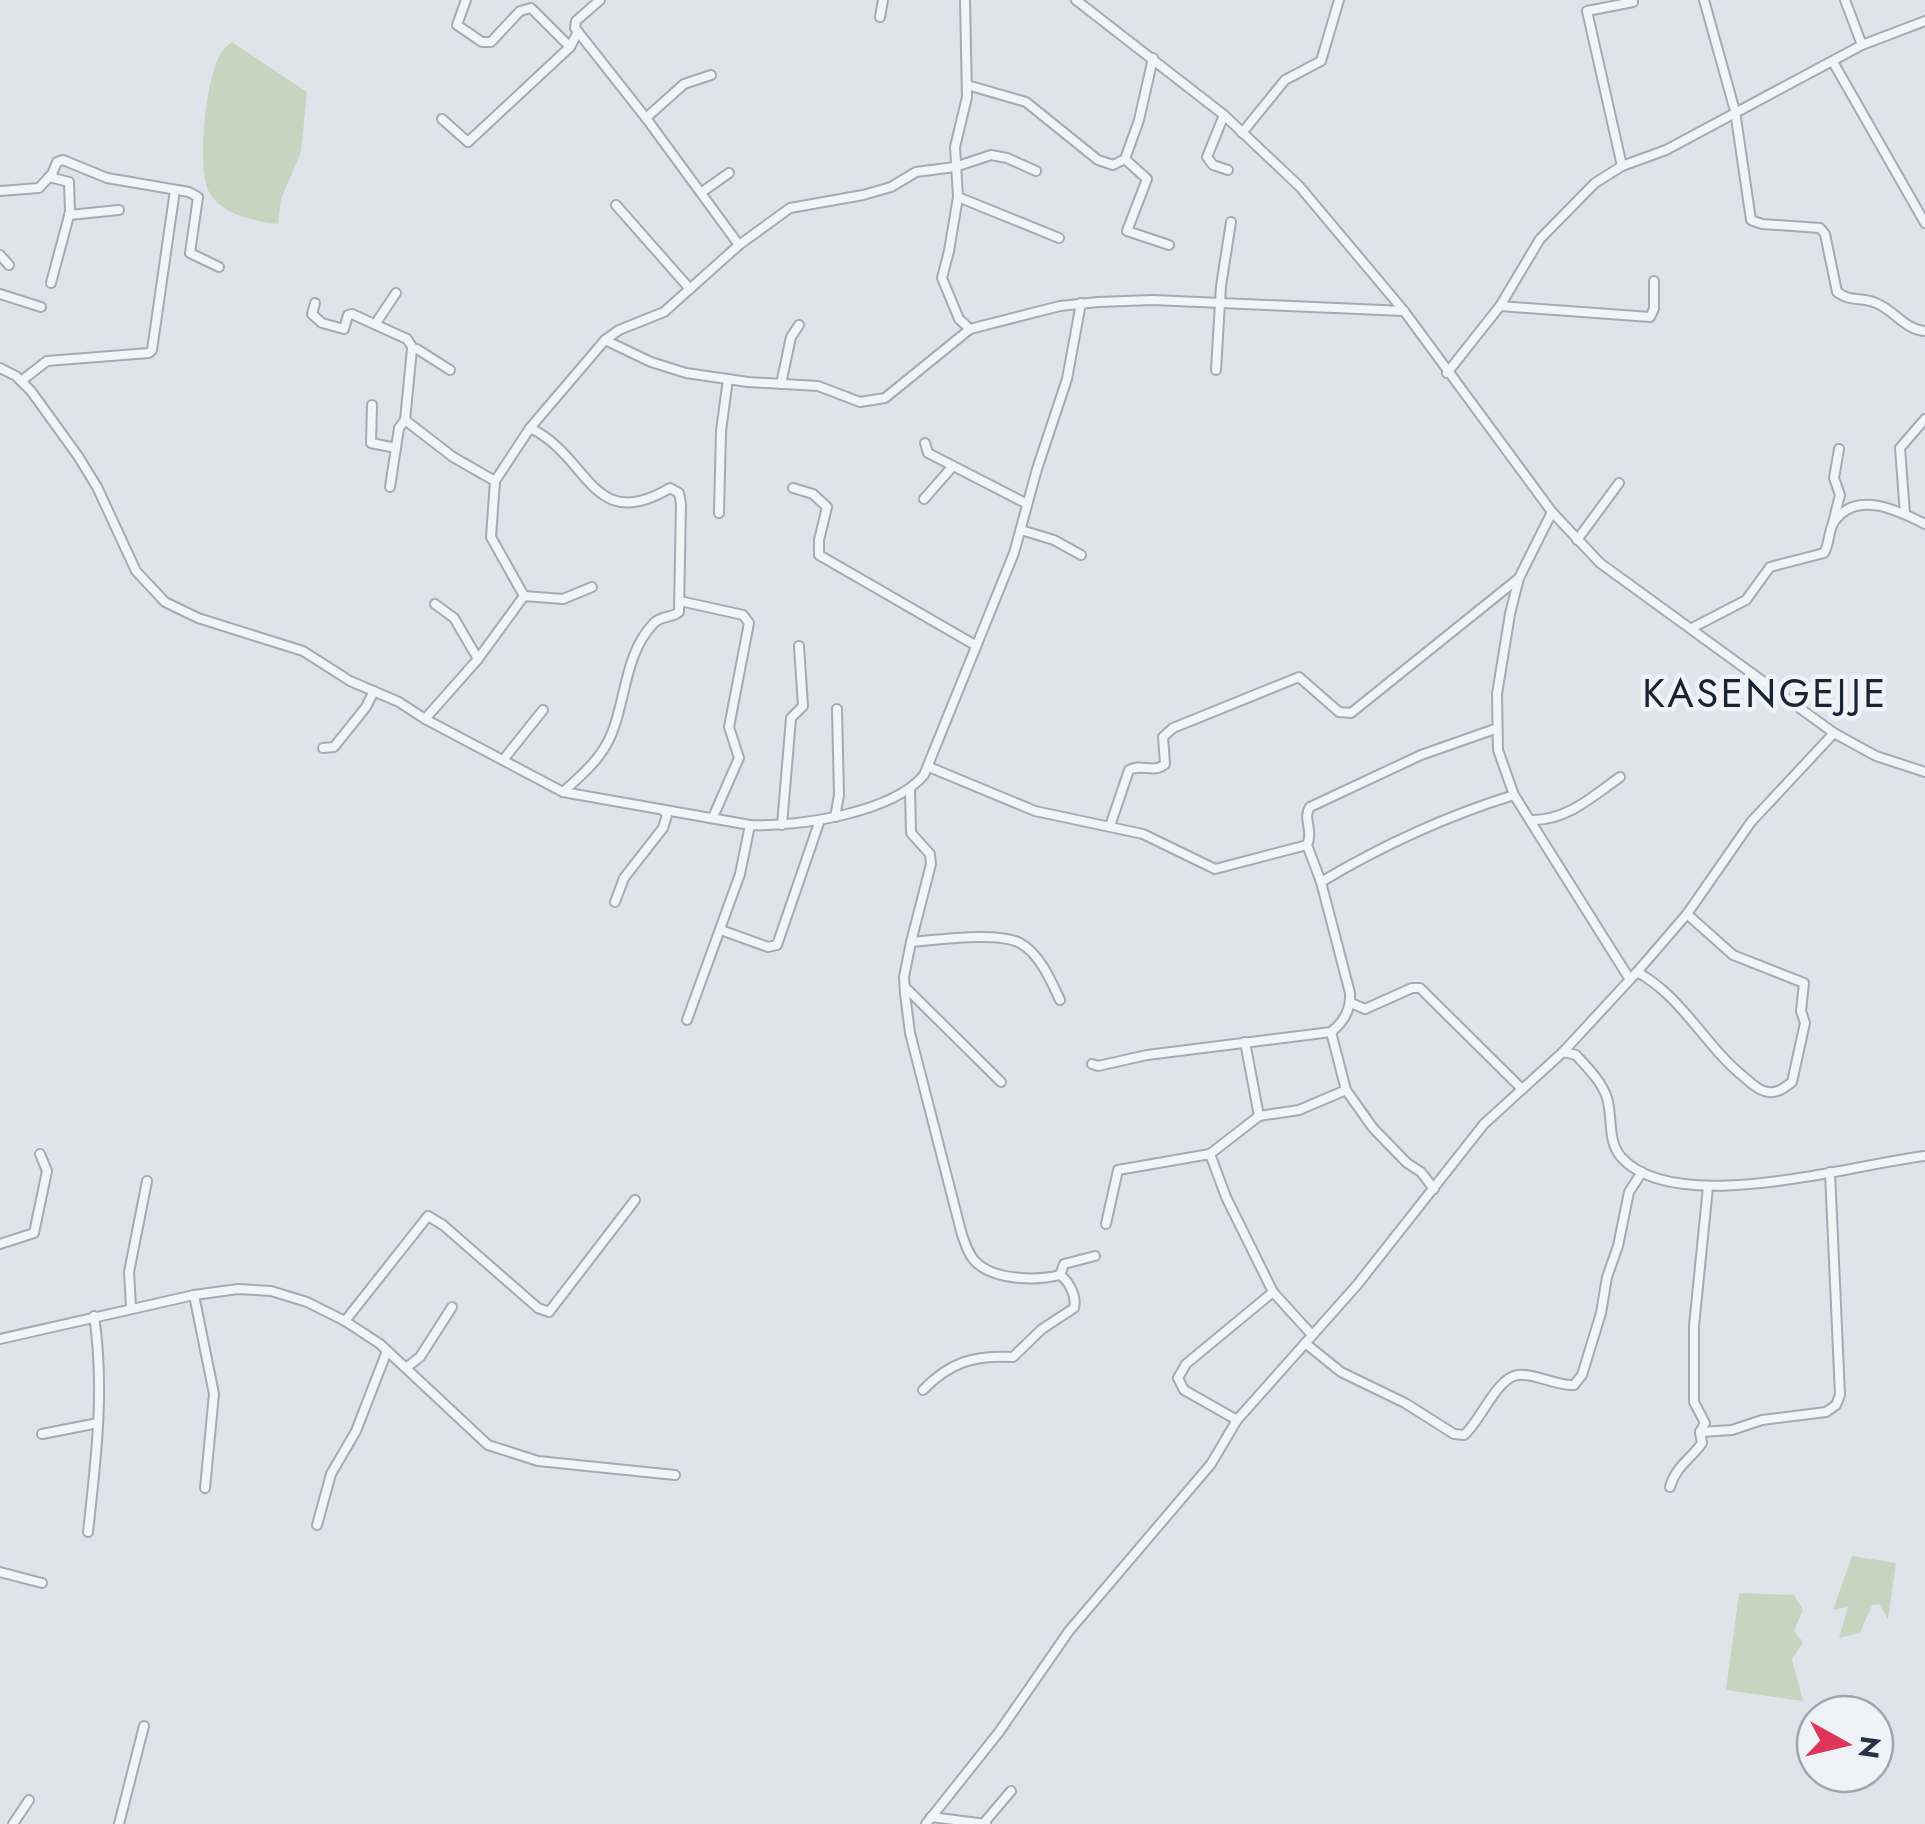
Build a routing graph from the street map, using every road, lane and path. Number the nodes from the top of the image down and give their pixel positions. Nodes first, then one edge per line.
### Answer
1 (466, 0) edge
2 (600, 0) edge
3 (882, 0) edge
4 (966, 0) edge
5 (1076, 0) edge
6 (1339, 0) edge
7 (1704, 0) edge
8 (1845, 0) edge
9 (1634, 2) edge
10 (880, 17) dead end
11 (1925, 21) edge
12 (578, 32) junction
13 (1862, 45) junction
14 (570, 46) junction
15 (1153, 58) junction
16 (1834, 62) junction
17 (710, 74) dead end
18 (967, 85) junction
19 (1735, 110) junction
20 (1224, 116) junction
21 (442, 118) dead end
22 (646, 118) junction
23 (1242, 133) junction
24 (1125, 159) junction
25 (1622, 166) junction
26 (955, 167) junction
27 (1228, 170) dead end
28 (1036, 171) dead end
29 (730, 173) dead end
30 (49, 177) junction
31 (176, 190) junction
32 (0, 191) edge
33 (702, 192) junction
34 (958, 197) junction
35 (616, 206) dead end
36 (119, 210) dead end
37 (69, 216) junction
38 (1231, 222) dead end
39 (1925, 223) edge
40 (1059, 238) dead end
41 (739, 245) junction
42 (1169, 245) dead end
43 (0, 256) edge
44 (9, 265) dead end
45 (219, 267) dead end
46 (1654, 282) dead end
47 (51, 283) dead end
48 (690, 289) junction
49 (396, 293) dead end
50 (0, 294) edge
51 (314, 303) dead end
52 (1221, 303) junction
53 (1081, 304) junction
54 (1500, 306) junction
55 (41, 308) dead end
56 (1404, 311) junction
57 (376, 322) junction
58 (799, 325) dead end
59 (970, 329) junction
60 (1925, 332) edge
61 (605, 340) junction
62 (413, 348) junction
63 (0, 368) edge
64 (450, 370) dead end
65 (1216, 370) dead end
66 (1447, 373) junction
67 (728, 379) junction
68 (21, 381) junction
69 (782, 384) junction
70 (372, 405) dead end
71 (1925, 419) edge
72 (405, 420) junction
73 (530, 428) junction
74 (924, 443) dead end
75 (396, 448) junction
76 (1839, 448) dead end
77 (952, 466) junction
78 (495, 481) junction
79 (1619, 483) dead end
80 (390, 486) dead end
81 (793, 488) dead end
82 (924, 500) dead end
83 (1027, 504) junction
84 (1552, 512) junction
85 (719, 513) dead end
86 (1905, 514) junction
87 (1833, 524) junction
88 (1925, 524) edge
89 (1022, 530) junction
90 (1578, 540) junction
91 (1081, 556) dead end
92 (1519, 578) junction
93 (592, 586) dead end
94 (524, 596) junction
95 (680, 600) junction
96 (434, 604) dead end
97 (1692, 628) junction
98 (799, 646) dead end
99 (976, 646) junction
100 (478, 659) junction
101 (374, 691) junction
102 (837, 709) dead end
103 (544, 710) dead end
104 (425, 720) junction
105 (1495, 729) junction
106 (1834, 733) junction
107 (322, 748) dead end
108 (503, 760) junction
109 (928, 767) junction
110 (1925, 772) edge
111 (1620, 776) dead end
112 (910, 789) junction
113 (563, 792) junction
114 (1514, 795) junction
115 (662, 810) junction
116 (713, 817) junction
117 (835, 817) junction
118 (820, 820) junction
119 (1530, 820) junction
120 (750, 825) junction
121 (782, 825) junction
122 (1110, 826) junction
123 (1307, 845) junction
124 (1321, 882) junction
125 (615, 902) dead end
126 (1687, 914) junction
127 (721, 930) junction
128 (911, 942) junction
129 (1633, 975) junction
130 (906, 987) junction
131 (1060, 1000) dead end
132 (1350, 1002) junction
133 (686, 1020) dead end
134 (1330, 1032) junction
135 (1245, 1042) junction
136 (1562, 1052) junction
137 (1092, 1064) dead end
138 (1001, 1082) dead end
139 (1522, 1089) junction
140 (1346, 1090) junction
141 (1259, 1116) junction
142 (40, 1154) dead end
143 (1210, 1154) junction
144 (1925, 1156) edge
145 (1642, 1172) junction
146 (1830, 1172) junction
147 (147, 1180) dead end
148 (1708, 1187) junction
149 (1434, 1189) junction
150 (635, 1200) dead end
151 (1106, 1224) dead end
152 (0, 1244) edge
153 (1095, 1256) dead end
154 (1060, 1275) junction
155 (1273, 1292) junction
156 (194, 1295) junction
157 (131, 1307) junction
158 (452, 1307) dead end
159 (94, 1316) junction
160 (345, 1321) junction
161 (1312, 1335) junction
162 (0, 1339) edge
163 (1306, 1343) junction
164 (387, 1351) junction
165 (407, 1367) junction
166 (923, 1390) dead end
167 (1237, 1420) junction
168 (98, 1423) junction
169 (1700, 1432) junction
170 (42, 1434) dead end
171 (674, 1475) dead end
172 (1670, 1487) dead end
173 (205, 1488) dead end
174 (318, 1525) dead end
175 (88, 1532) dead end
176 (0, 1572) edge
177 (42, 1584) dead end
178 (144, 1726) dead end
179 (1011, 1791) dead end
180 (29, 1800) dead end
181 (928, 1820) edge
182 (13, 1824) edge
183 (119, 1824) edge
184 (984, 1824) edge

1 - 14 street
2 - 12 street
3 - 10 street
4 - 18 street
5 - 15 street
6 - 23 street
7 - 19 street
8 - 13 street
9 - 25 street
11 - 13 street
12 - 14 street
12 - 22 street
13 - 16 street
14 - 21 street
15 - 20 street
15 - 24 street
16 - 19 street
16 - 39 street
17 - 22 street
18 - 24 street
18 - 26 street
19 - 25 street
19 - 60 street
20 - 23 street
20 - 27 street
22 - 33 street
23 - 56 street
24 - 42 street
25 - 54 street
26 - 28 street
26 - 34 street
26 - 41 street
29 - 33 street
30 - 31 street
30 - 32 street
30 - 37 street
31 - 45 street
31 - 68 street
33 - 41 street
34 - 40 street
34 - 59 street
35 - 48 street
36 - 37 street
37 - 47 street
38 - 52 street
41 - 48 street
43 - 44 street
46 - 54 street
48 - 61 street
49 - 57 street
50 - 55 street
51 - 57 street
52 - 53 street
52 - 56 street
52 - 65 street
53 - 59 street
53 - 83 street
54 - 66 street
56 - 66 street
57 - 62 street
58 - 69 street
59 - 69 street
61 - 67 street
61 - 73 street
62 - 64 street
62 - 72 street
63 - 68 street
66 - 84 street
67 - 69 street
67 - 85 street
68 - 101 street
70 - 75 street
71 - 86 street
72 - 75 street
72 - 78 street
73 - 78 street
73 - 95 street
74 - 77 street
75 - 80 street
76 - 87 street
77 - 82 street
77 - 83 street
78 - 94 street
79 - 90 street
81 - 99 street
83 - 89 street
84 - 90 street
84 - 92 street
86 - 87 street
86 - 88 street
87 - 97 street
89 - 91 street
89 - 99 street
90 - 97 street
92 - 105 street
92 - 122 street
93 - 94 street
94 - 100 street
95 - 113 street
95 - 116 street
96 - 100 street
97 - 106 street
98 - 121 street
99 - 109 street
100 - 104 street
101 - 104 street
101 - 107 street
102 - 117 street
103 - 108 street
104 - 108 street
105 - 114 street
105 - 123 street
106 - 110 street
106 - 126 street
108 - 113 street
109 - 112 street
109 - 122 street
111 - 119 street
112 - 117 street
112 - 128 street
113 - 115 street
114 - 119 street
114 - 124 street
115 - 116 street
115 - 125 street
116 - 120 street
117 - 118 street
118 - 121 street
118 - 127 street
119 - 129 street
120 - 121 street
120 - 127 street
122 - 123 street
123 - 124 street
124 - 132 street
126 - 129 street
126 - 129 street
127 - 133 street
128 - 130 street
128 - 131 street
129 - 136 street
130 - 138 street
130 - 154 street
132 - 134 street
132 - 139 street
134 - 135 street
134 - 140 street
135 - 137 street
135 - 141 street
136 - 139 street
136 - 145 street
139 - 149 street
140 - 141 street
140 - 149 street
141 - 143 street
142 - 152 street
143 - 151 street
143 - 155 street
144 - 146 street
145 - 148 street
145 - 163 street
146 - 148 street
146 - 169 street
147 - 157 street
148 - 169 street
149 - 161 street
150 - 160 street
153 - 154 street
154 - 166 street
155 - 161 street
155 - 167 street
156 - 157 street
156 - 160 street
156 - 173 street
157 - 159 street
158 - 165 street
159 - 162 street
159 - 168 street
160 - 164 street
161 - 163 street
163 - 167 street
164 - 165 street
164 - 174 street
165 - 171 street
167 - 181 street
168 - 170 street
168 - 175 street
169 - 172 street
176 - 177 street
178 - 183 street
179 - 184 street
180 - 182 street
181 - 184 street

